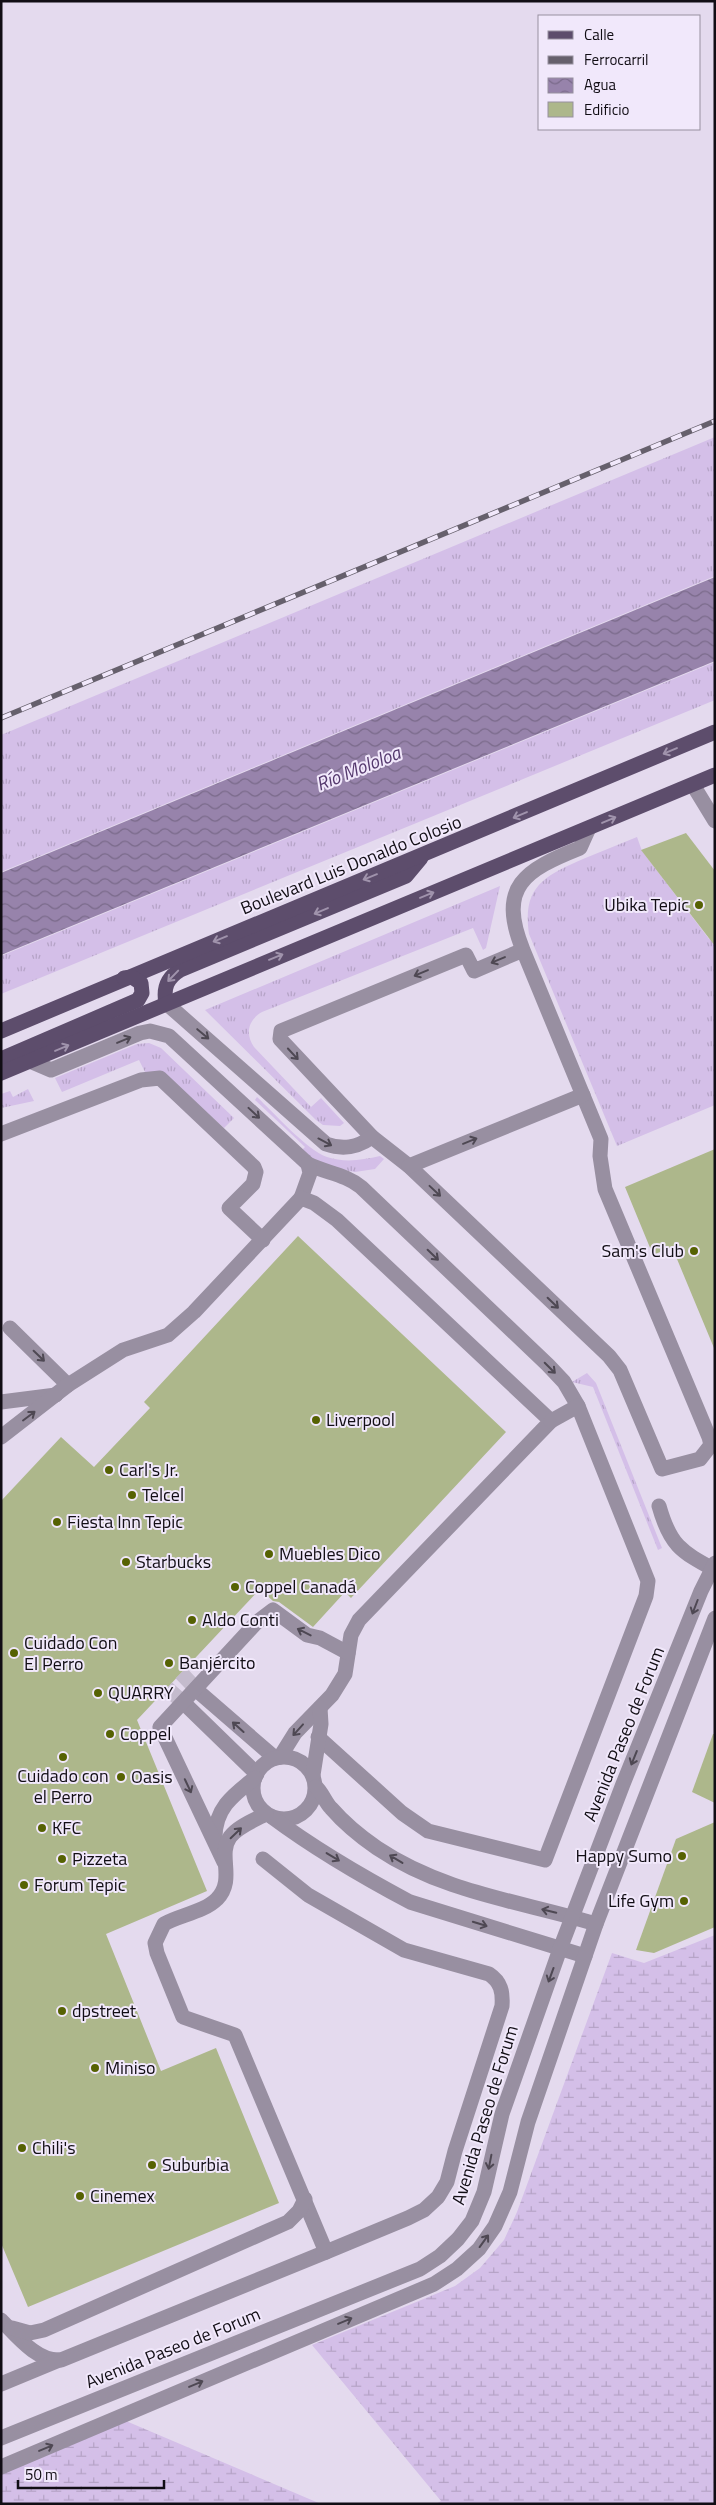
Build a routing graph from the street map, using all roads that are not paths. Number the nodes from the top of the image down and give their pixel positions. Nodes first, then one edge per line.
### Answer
1 (715, 732) edge
2 (715, 776) edge
3 (693, 785) junction
4 (715, 821) edge
5 (588, 828) junction
6 (424, 855) junction
7 (523, 950) junction
8 (124, 978) junction
9 (166, 1003) junction
10 (1, 1030) edge
11 (1, 1059) edge
12 (30, 1061) junction
13 (1, 1074) edge
14 (583, 1095) junction
15 (1, 1134) edge
16 (372, 1137) junction
17 (409, 1166) junction
18 (309, 1168) junction
19 (307, 1200) junction
20 (263, 1240) junction
21 (10, 1328) dead end
22 (63, 1390) junction
23 (1, 1402) edge
24 (578, 1406) junction
25 (550, 1421) junction
26 (1, 1437) edge
27 (711, 1455) edge
28 (660, 1506) dead end
29 (713, 1567) edge
30 (715, 1618) edge
31 (348, 1653) junction
32 (200, 1693) tunnel mouth
33 (188, 1707) tunnel mouth
34 (320, 1708) junction
35 (318, 1737) junction
36 (278, 1758) junction
37 (256, 1776) junction
38 (314, 1781) junction
39 (231, 1795) junction
40 (267, 1814) junction
41 (215, 1844) junction
42 (263, 1859) dead end
43 (226, 1866) junction
44 (572, 1917) junction
45 (596, 1924) junction
46 (560, 1949) junction
47 (585, 1956) junction
48 (305, 2199) junction
49 (326, 2252) junction
50 (5, 2323) edge
51 (61, 2360) junction
52 (1, 2384) edge
53 (1, 2438) edge
54 (1, 2467) edge

1 -> 6 main road, Boulevard Luis Donaldo Colosio
2 - 3 main road
3 - 4 street
5 -> 3 main road
5 - 7 street
9 -> 5 main road
6 -> 8 main road, Boulevard Luis Donaldo Colosio
6 -> 9 main road
7 - 14 street
7 -> 16 street
8 - 10 main road, Boulevard Luis Donaldo Colosio
8 - 11 main road
12 -> 9 main road
9 -> 16 street
12 - 13 main road
12 -> 18 street
17 -> 14 street
14 - 27 street
15 - 20 street
16 - 17 street
17 -> 27 street
18 - 19 street
18 -> 24 street
19 - 20 street
19 - 25 street
20 - 22 street
21 -> 22 street
22 - 23 street
26 -> 22 street
24 - 25 street
24 - 35 street
25 - 31 street
28 - 29 street
29 -> 44 street, Avenida Paseo de Forum
30 - 45 street
31 - 34 street
31 -> 41 street
36 -> 32 street
33 - 37 street
34 - 35 street
34 -> 36 street
35 - 38 street
36 - 37 street
36 - 38 street
37 - 39 street
37 - 40 street
38 - 40 street
44 -> 38 street
39 - 40 street
39 - 41 street
43 -> 40 street
40 -> 46 street
41 - 43 street
42 - 49 street
43 - 48 street
44 - 45 street
44 - 46 street, Avenida Paseo de Forum
45 - 47 street
46 - 47 street
46 -> 53 street, Avenida Paseo de Forum
54 -> 47 street
48 - 49 street
48 - 50 street
49 - 51 street
50 - 51 street
51 - 52 street

